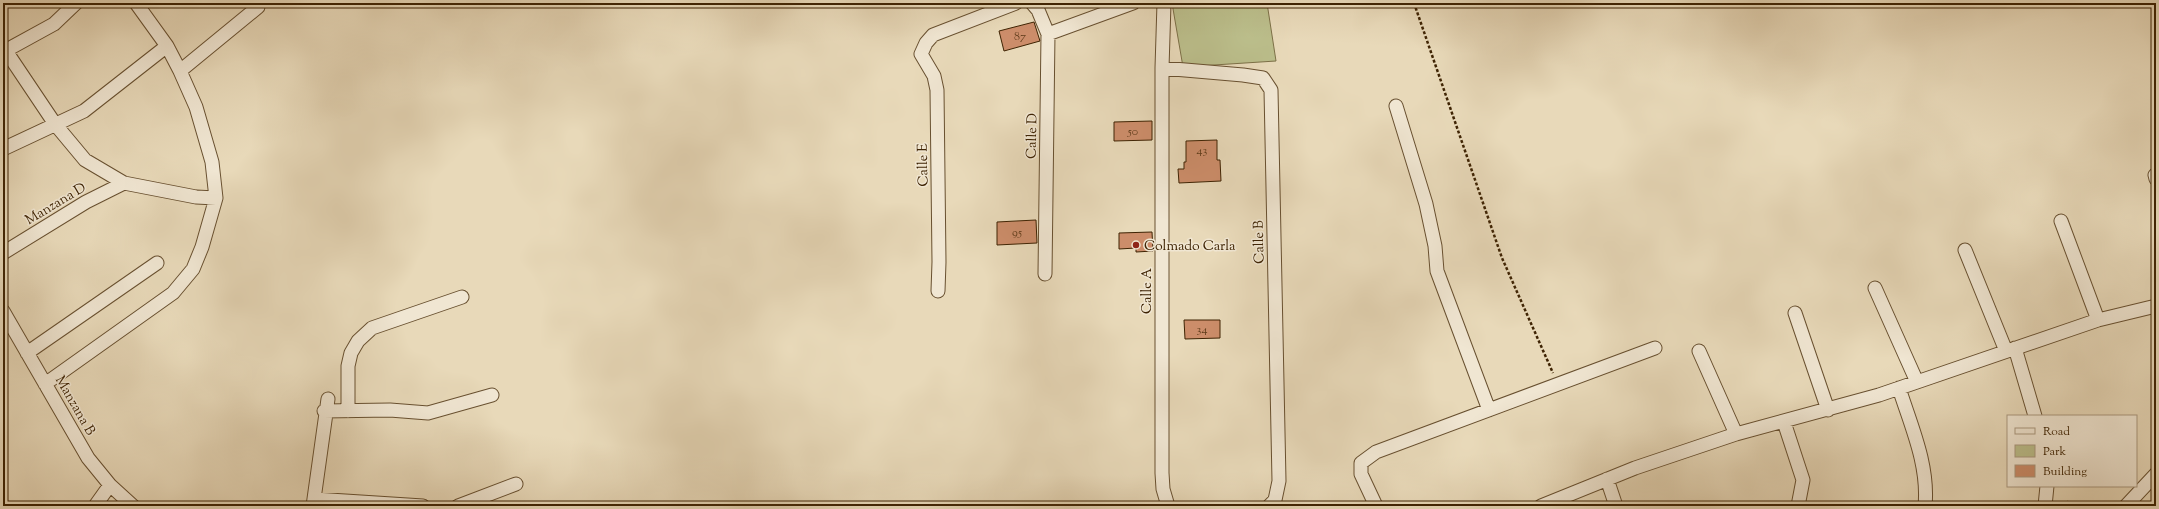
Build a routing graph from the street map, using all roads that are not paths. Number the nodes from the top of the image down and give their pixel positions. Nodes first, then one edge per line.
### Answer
1 (76, 3) edge
2 (136, 3) edge
3 (1016, 3) edge
4 (1032, 3) edge
5 (1133, 3) edge
6 (1164, 3) edge
7 (258, 7) dead end
8 (1048, 34) junction
9 (167, 46) junction
10 (5, 52) edge
11 (1162, 68) junction
12 (180, 71) junction
13 (1396, 106) dead end
14 (55, 124) junction
15 (3, 148) edge
16 (124, 183) junction
17 (216, 198) junction
18 (2061, 221) dead end
19 (1965, 250) dead end
20 (3, 253) edge
21 (157, 263) dead end
22 (1045, 274) dead end
23 (1875, 288) dead end
24 (938, 291) dead end
25 (462, 297) dead end
26 (2156, 306) edge
27 (3, 311) edge
28 (1795, 314) dead end
29 (2098, 320) junction
30 (8, 329) edge
31 (1655, 348) dead end
32 (2010, 350) junction
33 (1699, 351) dead end
34 (28, 353) junction
35 (1917, 382) junction
36 (45, 384) junction
37 (1899, 388) junction
38 (492, 395) dead end
39 (1489, 410) junction
40 (1828, 410) junction
41 (348, 411) junction
42 (2036, 415) edge
43 (1784, 422) junction
44 (1736, 434) junction
45 (2156, 474) edge
46 (1606, 479) junction
47 (516, 484) dead end
48 (110, 486) junction
49 (2047, 487) edge
50 (314, 502) edge
51 (95, 506) edge
52 (133, 506) edge
53 (423, 506) edge
54 (458, 506) edge
55 (1168, 506) edge
56 (1269, 506) edge
57 (1376, 506) edge
58 (1541, 506) edge
59 (1616, 506) edge
60 (1798, 506) edge
61 (1925, 506) edge
62 (2045, 506) edge
63 (2126, 506) edge

1 - 10 street
2 - 9 street
3 - 24 street, Calle E
4 - 8 street, Calle D
5 - 8 street
6 - 11 street, Calle A
7 - 12 street
8 - 22 street, Calle D
9 - 12 street
9 - 14 street
10 - 14 street
11 - 55 street, Calle A
11 - 56 street, Calle B
12 - 17 street
13 - 39 street
14 - 15 street
14 - 16 street
16 - 17 street
16 - 20 street, Manzana D
17 - 36 street
18 - 29 street
19 - 32 street
21 - 34 street
23 - 35 street
25 - 41 street
26 - 29 street
27 - 30 street, Manzana B
28 - 40 street
29 - 32 street
30 - 34 street, Manzana B
31 - 39 street
32 - 35 street
32 - 42 street
33 - 44 street
34 - 36 street, Manzana B
35 - 37 street
36 - 48 street, Manzana B
37 - 40 street
37 - 61 street
38 - 41 street
39 - 57 street
40 - 43 street
41 - 50 street
43 - 44 street
43 - 60 street
44 - 46 street
45 - 63 street
46 - 58 street
46 - 59 street
47 - 54 street
48 - 51 street
48 - 52 street, Manzana B
49 - 62 street
50 - 53 street

